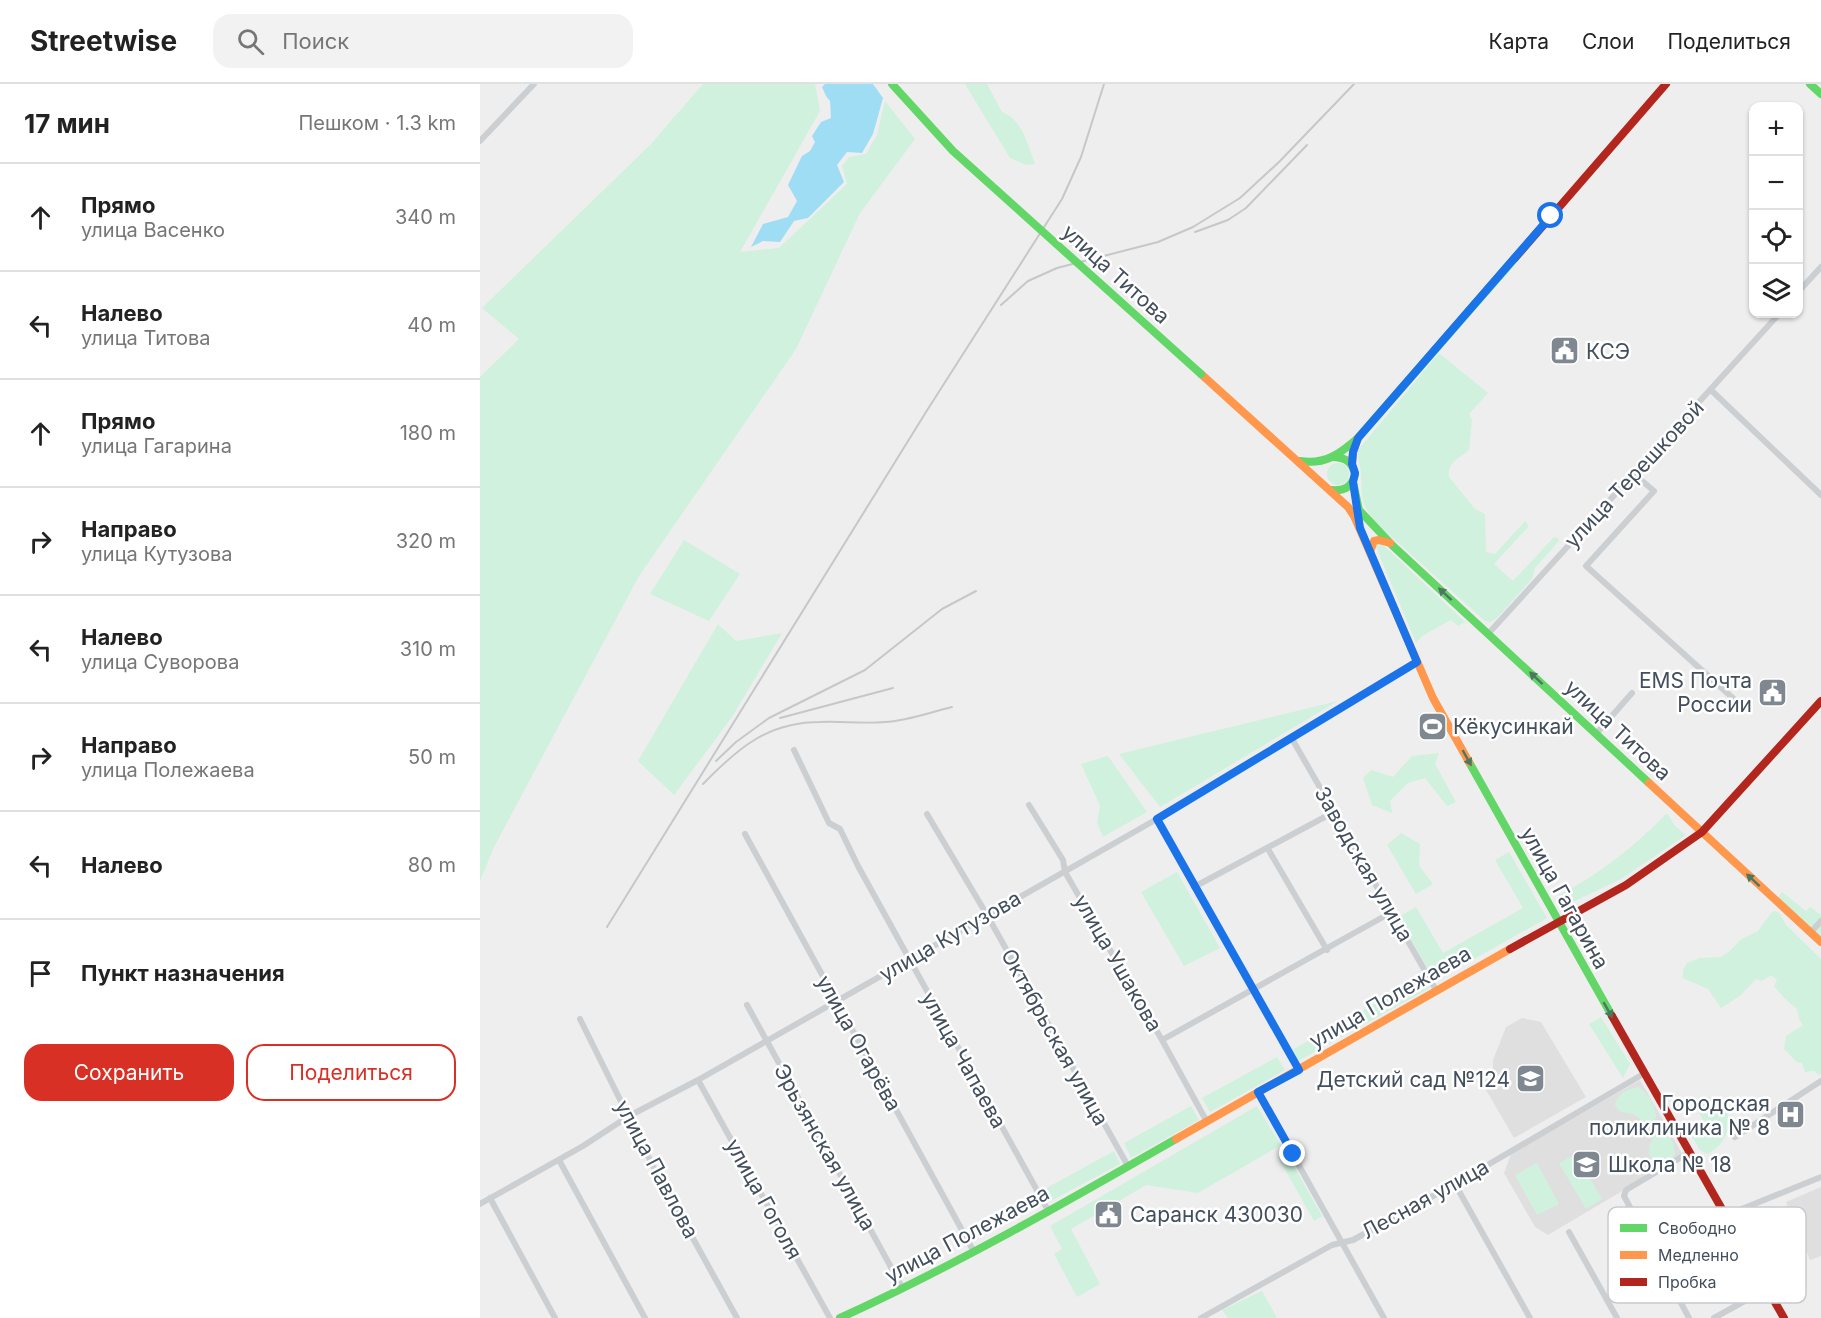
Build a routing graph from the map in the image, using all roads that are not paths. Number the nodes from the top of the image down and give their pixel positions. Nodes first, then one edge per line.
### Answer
1 (534, 84) edge
2 (892, 84) edge
3 (1666, 84) edge
4 (1810, 84) edge
5 (1821, 94) edge
6 (480, 141) edge
7 (1821, 267) edge
8 (1803, 287) edge
9 (1775, 318) edge
10 (1711, 390) junction
11 (1358, 438) junction
12 (1334, 457) junction
13 (1296, 460) junction
14 (1325, 462) junction
15 (1352, 464) junction
16 (1634, 474) junction
17 (1353, 482) junction
18 (1327, 487) junction
19 (1821, 495) edge
20 (1357, 503) junction
21 (1360, 528) junction
22 (1391, 543) junction
23 (1370, 552) junction
24 (1488, 633) junction
25 (1417, 662) junction
26 (1632, 693) dead end
27 (1735, 700) dead end
28 (1821, 701) edge
29 (1596, 734) junction
30 (1291, 737) junction
31 (794, 750) dead end
32 (1029, 806) dead end
33 (1334, 812) junction
34 (927, 814) dead end
35 (1157, 819) junction
36 (1702, 832) junction
37 (745, 834) dead end
38 (1268, 849) junction
39 (1065, 872) junction
40 (1194, 887) junction
41 (1392, 912) junction
42 (987, 915) junction
43 (1821, 921) edge
44 (1558, 923) junction
45 (1810, 932) junction
46 (1821, 942) edge
47 (1327, 950) junction
48 (909, 959) junction
49 (1252, 990) junction
50 (1436, 990) junction
51 (836, 1001) junction
52 (747, 1005) dead end
53 (580, 1019) dead end
54 (1162, 1040) junction
55 (766, 1041) junction
56 (1299, 1070) junction
57 (1645, 1073) junction
58 (698, 1080) junction
59 (1821, 1081) edge
60 (1258, 1092) junction
61 (629, 1116) junction
62 (1207, 1122) junction
63 (1735, 1137) dead end
64 (1690, 1152) junction
65 (559, 1160) junction
66 (1128, 1166) junction
67 (1821, 1176) edge
68 (1455, 1184) junction
69 (490, 1198) junction
70 (480, 1204) edge
71 (1630, 1207) edge
72 (1722, 1207) edge
73 (1746, 1207) edge
74 (1049, 1212) junction
75 (1569, 1232) dead end
76 (1343, 1243) junction
77 (975, 1252) junction
78 (903, 1289) junction
79 (1608, 1302) edge
80 (1609, 1303) edge
81 (1681, 1303) edge
82 (1741, 1303) edge
83 (1776, 1303) edge
84 (555, 1318) edge
85 (645, 1318) edge
86 (737, 1318) edge
87 (830, 1318) edge
88 (840, 1318) edge
89 (1201, 1318) edge
90 (1384, 1318) edge
91 (1530, 1318) edge
92 (1617, 1318) edge
93 (1689, 1318) edge
94 (1714, 1318) edge
95 (1784, 1318) edge

1 - 6 street
2 - 13 main road, улица Титова, bridge
3 - 11 main road
4 - 5 main road
7 - 8 street
9 - 10 street, улица Терешковой
10 - 16 street, улица Терешковой
10 - 19 street
11 - 12 main road
11 - 15 main road
12 - 14 main road
12 - 15 main road
13 - 14 main road
13 - 18 main road, улица Титова
14 - 18 main road
15 - 17 main road
16 - 24 street, улица Терешковой
16 - 27 street
17 - 18 main road
17 - 20 main road, улица Титова
18 - 21 main road, улица Гагарина
20 - 21 main road
20 - 22 main road, улица Титова
21 - 23 main road, улица Гагарина
22 - 23 main road
24 -> 22 main road, улица Титова
23 - 25 main road, улица Гагарина
29 -> 24 main road, улица Титова
25 - 30 street, улица Кутузова
25 -> 44 main road, улица Гагарина
26 - 29 street
28 - 36 main road, улица Полежаева
29 - 36 main road, улица Титова
30 - 33 street, Заводская улица
30 - 35 street, улица Кутузова
31 - 48 street, улица Чапаева
32 - 39 street, улица Ушакова
33 - 38 street
33 - 41 street, Заводская улица
34 - 42 street, Октябрьская улица
35 - 39 street, улица Кутузова
35 - 40 street
36 - 44 main road, улица Полежаева
45 -> 36 main road, улица Титова
37 - 51 street, улица Огарёва
38 - 40 street
38 - 47 street
39 - 42 street, улица Кутузова
39 - 54 street, улица Ушакова
40 - 49 street
41 - 47 street
41 - 50 street, Заводская улица
42 - 48 street, улица Кутузова
42 - 66 street, Октябрьская улица
43 - 45 street
44 - 50 main road, улица Полежаева
44 -> 57 main road, улица Гагарина
45 - 46 main road, улица Титова
47 - 49 street
48 - 51 street, улица Кутузова
48 - 74 street, улица Чапаева
49 - 54 street
49 - 56 street
50 - 56 main road, улица Полежаева
51 - 55 street, улица Кутузова
51 - 77 street, улица Огарёва
52 - 55 street, Эрьзянская улица
53 - 61 street, улица Павлова
54 - 62 street, улица Ушакова
55 - 58 street, улица Кутузова
55 - 78 street, Эрьзянская улица
56 - 60 main road, улица Полежаева
57 - 64 main road, улица Гагарина
57 - 68 street, Лесная улица
58 - 61 street, улица Кутузова
58 - 87 street, улица Гоголя
59 - 63 street
60 - 62 main road, улица Полежаева
60 - 76 street
61 - 65 street, улица Кутузова
61 - 86 street, улица Павлова
62 - 66 main road, улица Полежаева
64 - 71 street
64 - 72 main road, улица Гагарина
65 - 69 street, улица Кутузова
65 - 85 street
66 - 74 main road, улица Полежаева
67 - 73 street
68 - 76 street, Лесная улица
68 - 91 street
69 - 70 street, улица Кутузова
69 - 84 street
74 - 77 main road, улица Полежаева
75 - 79 street
76 - 89 street, Лесная улица
76 - 90 street
77 - 78 main road, улица Полежаева
78 - 88 main road, улица Полежаева
80 - 92 street
81 - 93 street
82 - 94 street
83 - 95 main road, улица Гагарина

